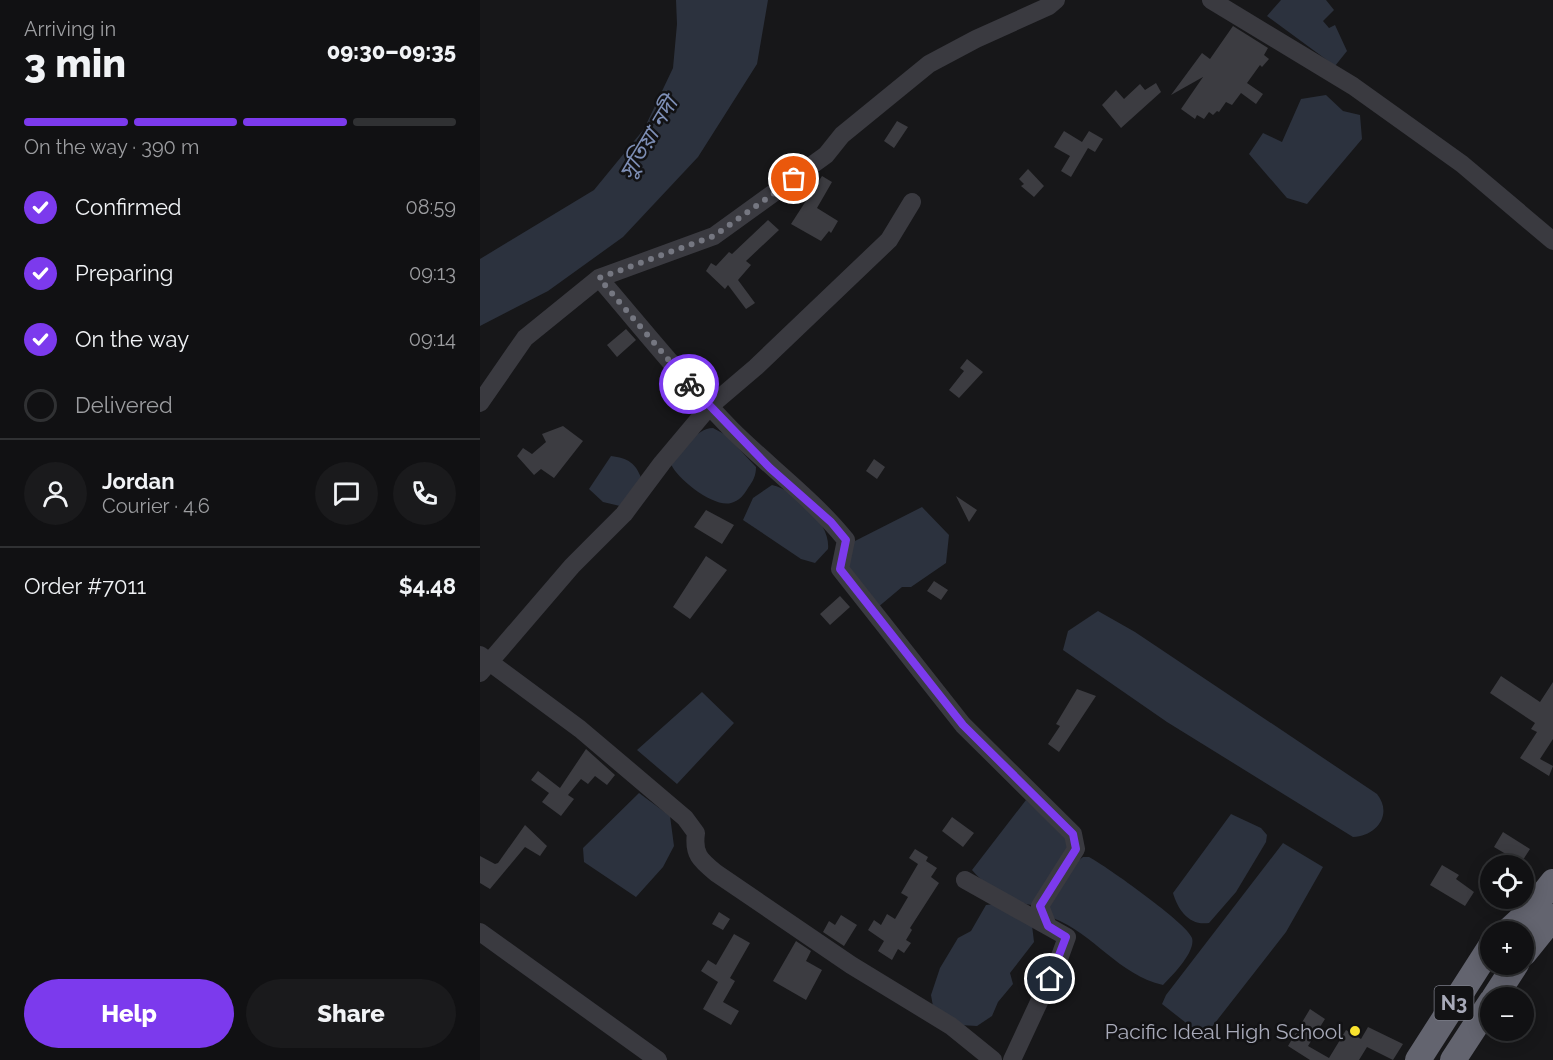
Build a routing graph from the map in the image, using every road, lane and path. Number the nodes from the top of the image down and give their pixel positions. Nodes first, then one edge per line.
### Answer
1 (1056, 0) edge
2 (1211, 0) edge
3 (912, 202) dead end
4 (1553, 241) edge
5 (599, 278) junction
6 (480, 403) edge
7 (709, 407) junction
8 (483, 663) edge
9 (965, 880) dead end
10 (1553, 882) edge
11 (1553, 917) edge
12 (1519, 921) edge
13 (1048, 926) junction
14 (480, 932) edge
15 (1534, 941) edge
16 (1480, 963) edge
17 (1480, 1019) edge
18 (658, 1060) edge
19 (993, 1060) edge
20 (1012, 1060) edge
21 (1418, 1060) edge
22 (1453, 1060) edge

1 - 5 street
2 - 4 street
3 - 7 street
5 - 6 street
5 - 7 street
7 - 8 street
7 - 13 street
8 - 19 street
9 - 13 street
10 - 12 highway
11 - 15 highway
13 - 20 street
14 - 18 street
16 - 21 highway, N3
17 - 22 highway, N3

